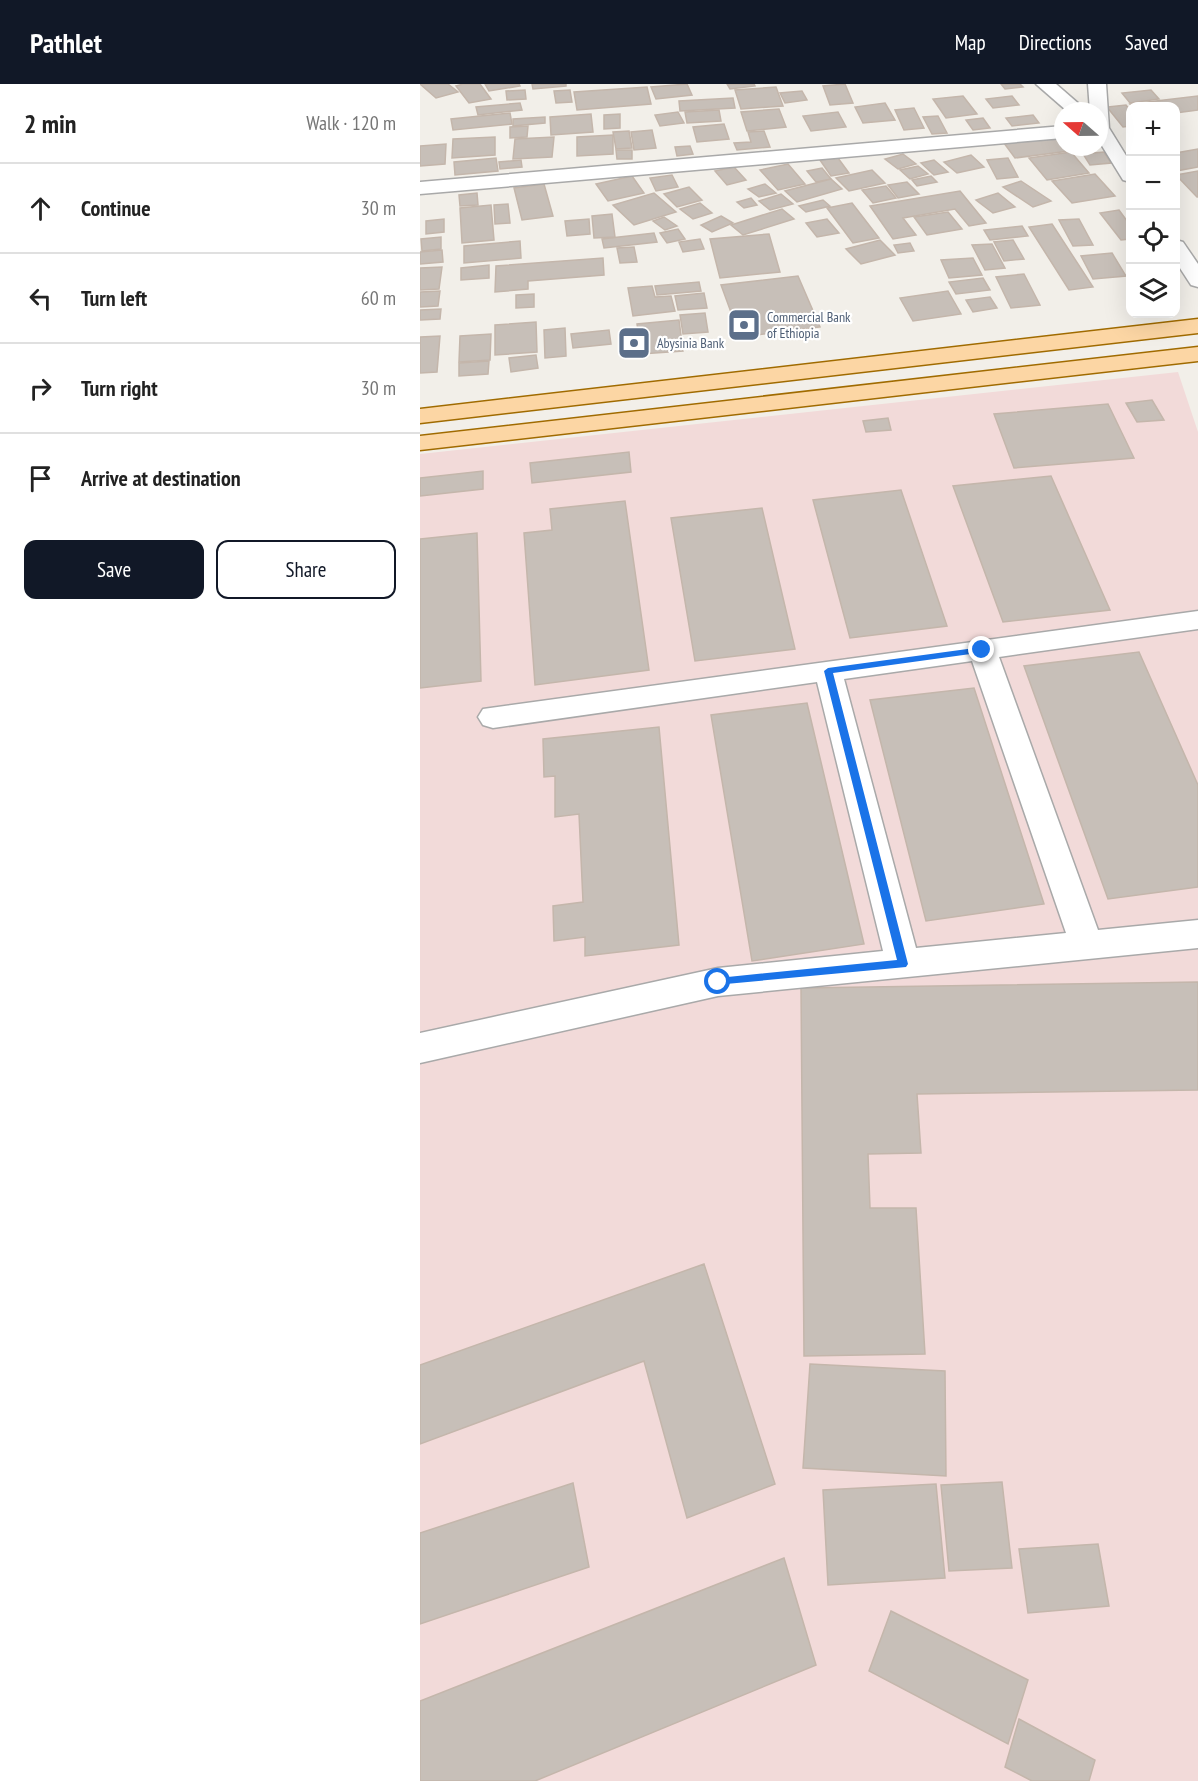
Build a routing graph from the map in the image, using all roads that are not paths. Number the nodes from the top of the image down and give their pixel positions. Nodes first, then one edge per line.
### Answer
1 (1045, 84) edge
2 (1097, 84) edge
3 (1067, 102) edge
4 (1098, 102) edge
5 (1054, 133) edge
6 (1108, 136) edge
7 (1126, 167) edge
8 (420, 188) edge
9 (1180, 252) edge
10 (1198, 281) edge
11 (1198, 326) edge
12 (1198, 354) edge
13 (420, 416) edge
14 (420, 443) edge
15 (1198, 620) edge
16 (982, 650) junction
17 (828, 671) junction
18 (493, 717) dead end
19 (1198, 934) edge
20 (1087, 945) junction
21 (903, 964) junction
22 (420, 1048) edge

1 - 3 street
2 - 4 street
5 - 8 street
6 - 7 street
9 - 10 street
11 - 13 main road
12 - 14 main road
15 - 16 street
16 - 17 street
16 - 20 street
17 - 18 street
17 - 21 street
19 - 20 street
20 - 21 street
21 - 22 street

